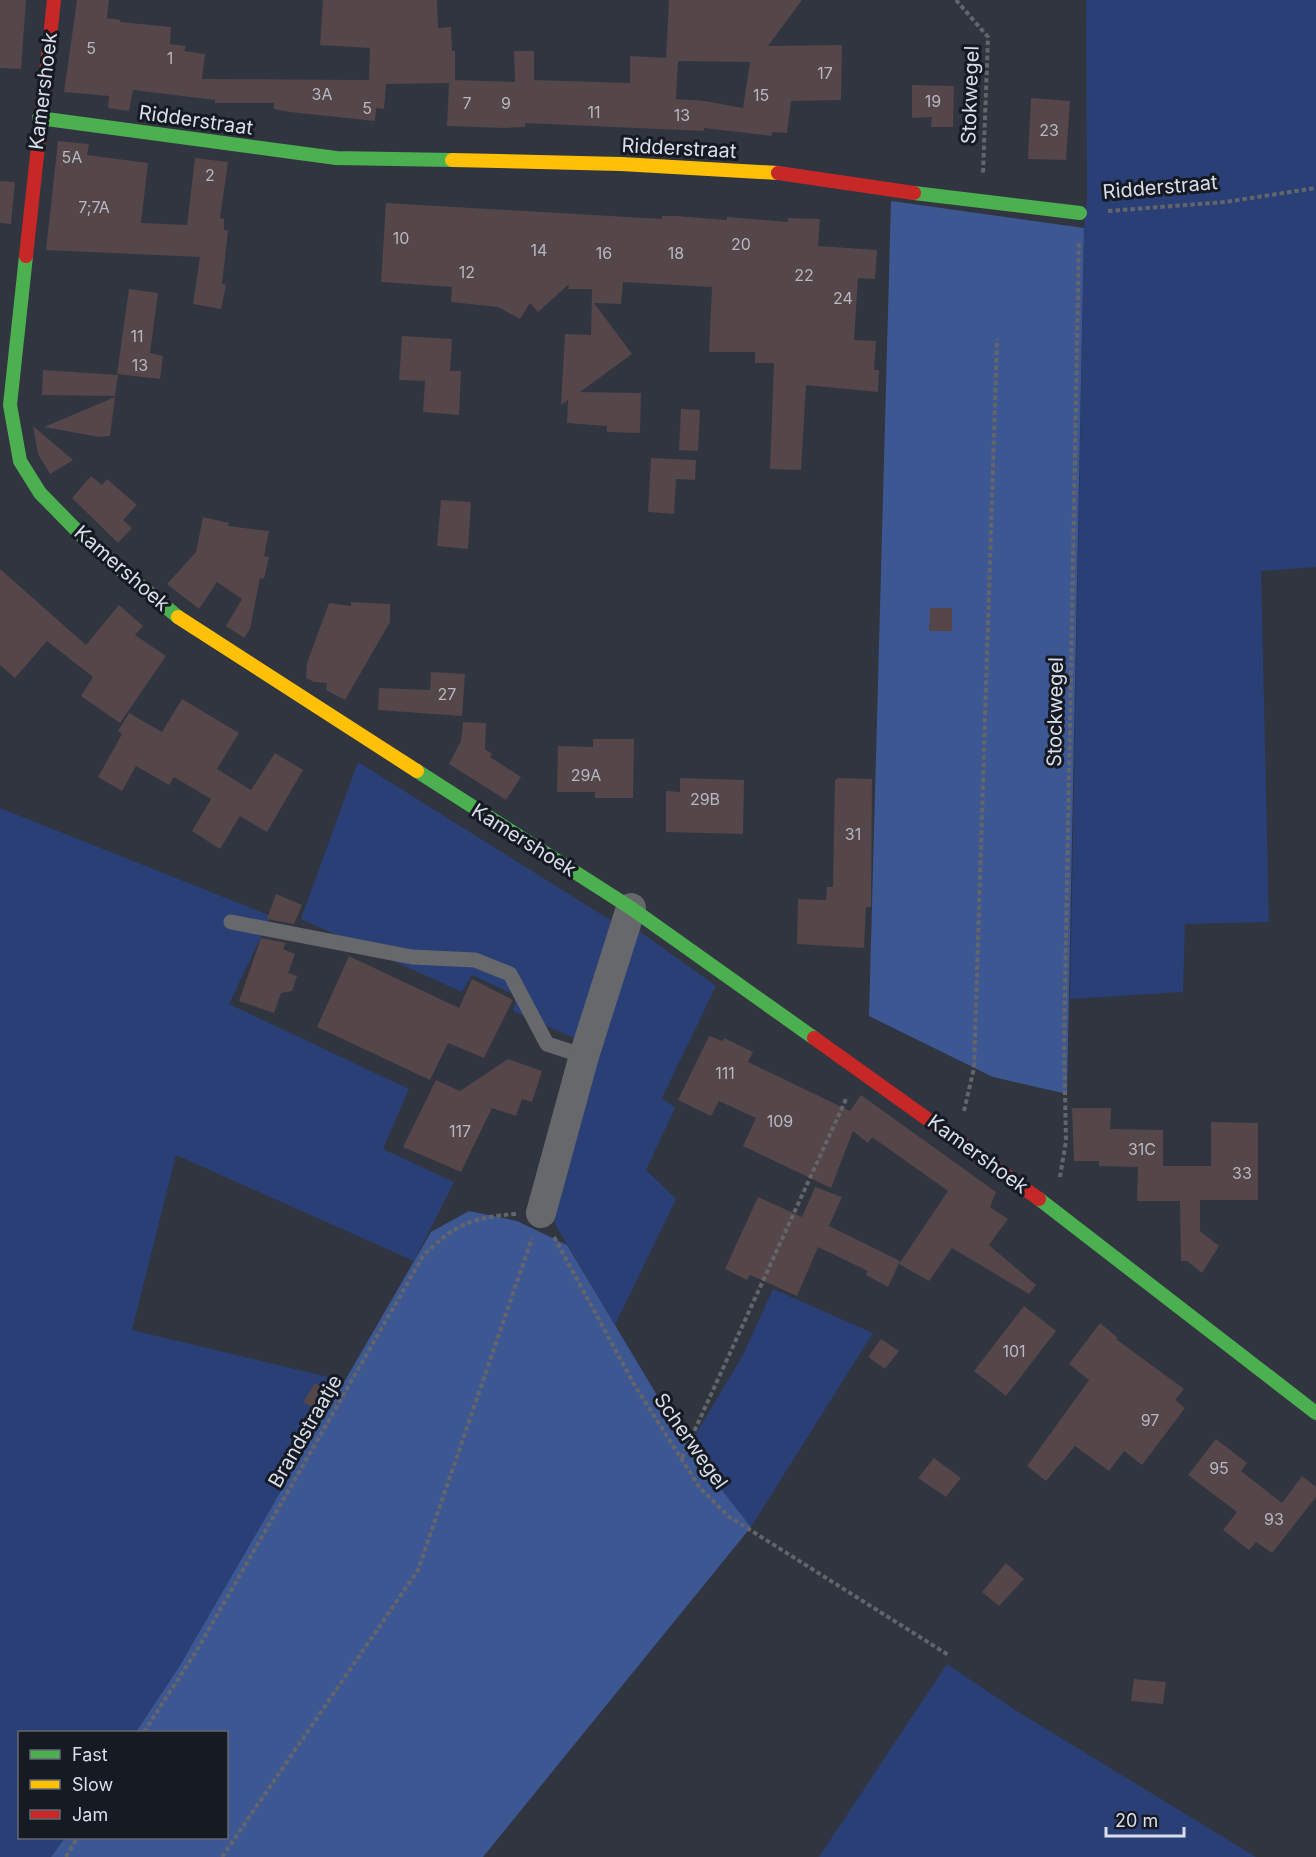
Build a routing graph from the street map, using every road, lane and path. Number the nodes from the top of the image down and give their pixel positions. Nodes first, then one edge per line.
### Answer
1 (54, 0) edge
2 (956, 0) edge
3 (39, 118) junction
4 (1316, 188) edge
5 (982, 203) junction
6 (1080, 213) junction
7 (997, 339) dead end
8 (8, 349) edge
9 (631, 908) junction
10 (231, 922) dead end
11 (584, 1056) junction
12 (860, 1069) junction
13 (957, 1139) junction
14 (1055, 1210) junction
15 (541, 1213) junction
16 (1316, 1413) edge
17 (682, 1458) junction
18 (950, 1656) dead end
19 (145, 1731) edge
20 (76, 1839) edge
21 (66, 1857) edge
22 (222, 1857) edge

1 - 3 street, Kamershoek
2 - 5 path, Stokwegel
3 - 5 street, Ridderstraat
3 - 8 street, Kamershoek
4 - 6 path, Ridderstraat
5 - 6 street, Ridderstraat
6 - 14 path, Stockwegel
7 - 13 path
8 - 9 street, Kamershoek
9 - 11 street
9 - 12 street, Kamershoek
10 - 11 lane
11 - 15 street
12 - 13 street, Kamershoek
12 - 17 path
13 - 14 street, Kamershoek
14 - 16 street, Kamershoek
15 - 17 path, Scherwegel
15 - 19 path, Brandstraatje
15 - 22 path
17 - 18 path, Scherwegel
20 - 21 path

